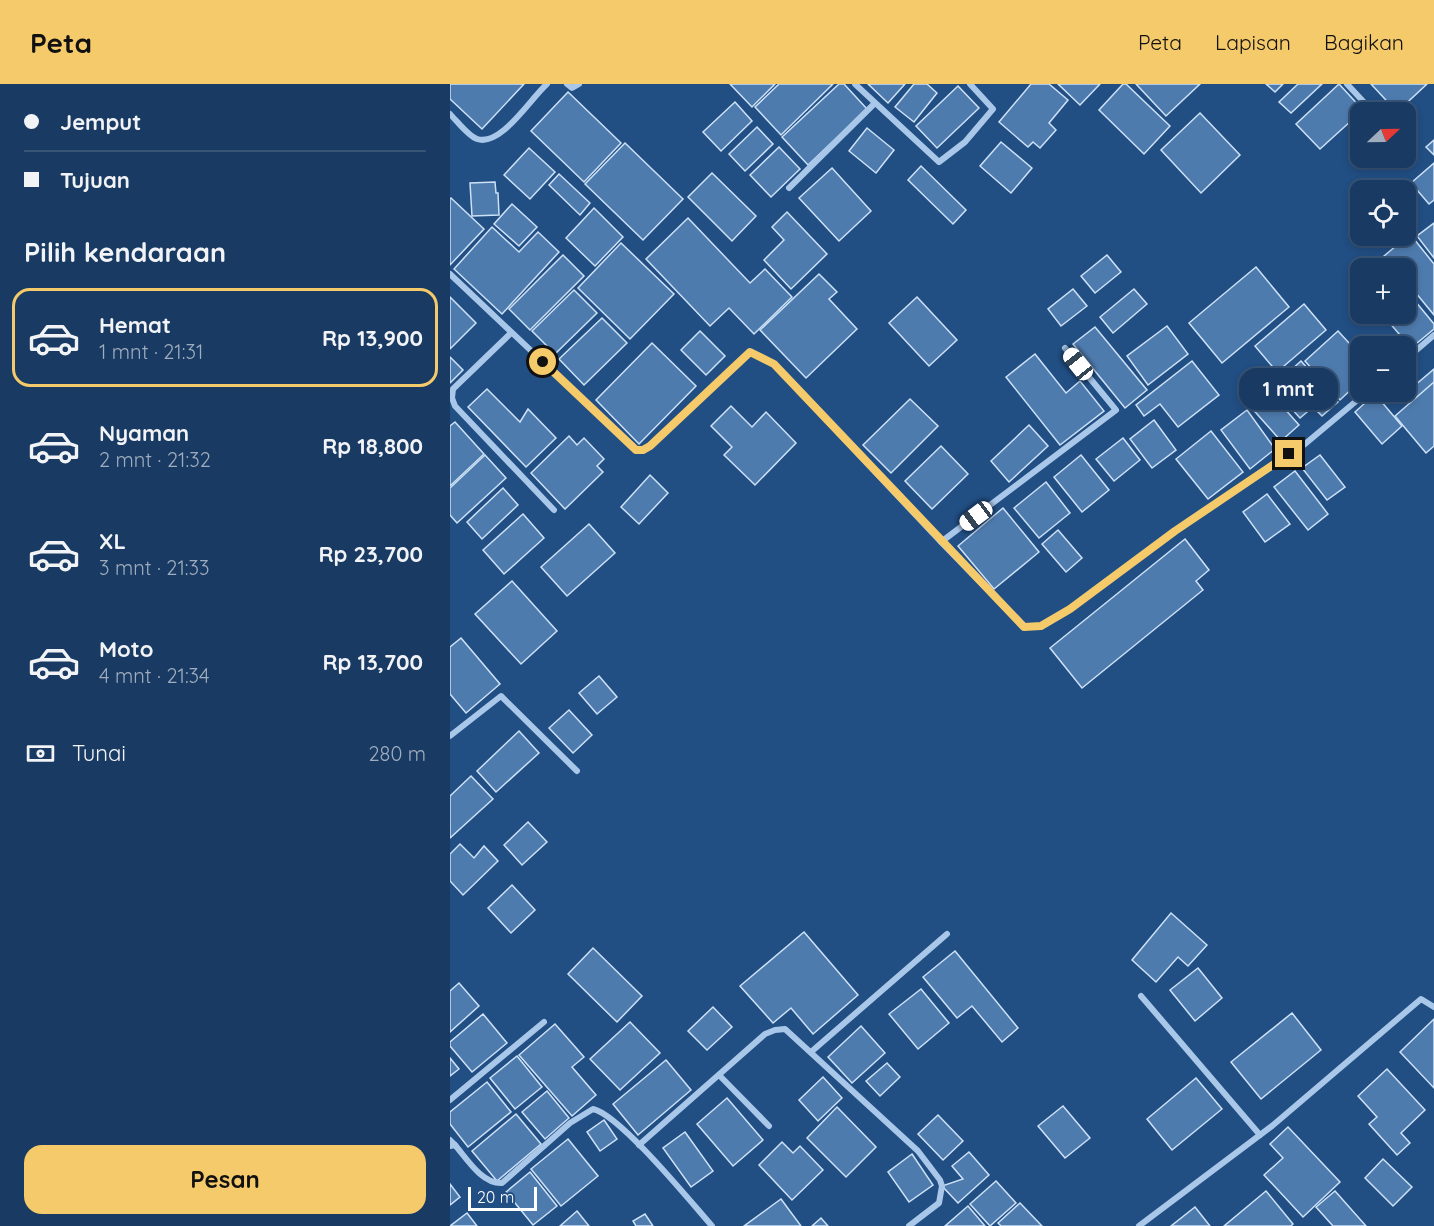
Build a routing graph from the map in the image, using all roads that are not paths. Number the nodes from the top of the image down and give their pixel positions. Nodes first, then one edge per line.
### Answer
1 (547, 84) edge
2 (567, 84) edge
3 (579, 84) edge
4 (855, 84) edge
5 (970, 84) edge
6 (1347, 84) edge
7 (1364, 102) edge
8 (875, 103) junction
9 (450, 114) edge
10 (789, 188) dead end
11 (450, 274) edge
12 (512, 333) junction
13 (1434, 335) edge
14 (1065, 348) dead end
15 (1416, 350) edge
16 (1355, 402) edge
17 (554, 510) dead end
18 (941, 542) junction
19 (450, 736) edge
20 (577, 771) dead end
21 (947, 934) dead end
22 (1141, 996) dead end
23 (1434, 1007) edge
24 (544, 1022) dead end
25 (811, 1052) junction
26 (719, 1075) junction
27 (450, 1100) edge
28 (769, 1126) dead end
29 (1260, 1135) junction
30 (452, 1144) edge
31 (639, 1145) junction
32 (712, 1226) edge
33 (909, 1226) edge
34 (1139, 1226) edge

1 - 9 street
2 - 3 street
4 - 8 street
5 - 8 street
6 - 7 street
8 - 10 street
11 - 12 street
12 - 17 street
12 - 18 street
13 - 15 street
14 - 18 street
16 - 18 street
19 - 20 street
21 - 25 street
22 - 29 street
23 - 29 street
24 - 27 street
25 - 26 street
25 - 33 street
26 - 28 street
26 - 31 street
29 - 34 street
30 - 31 street
31 - 32 street

